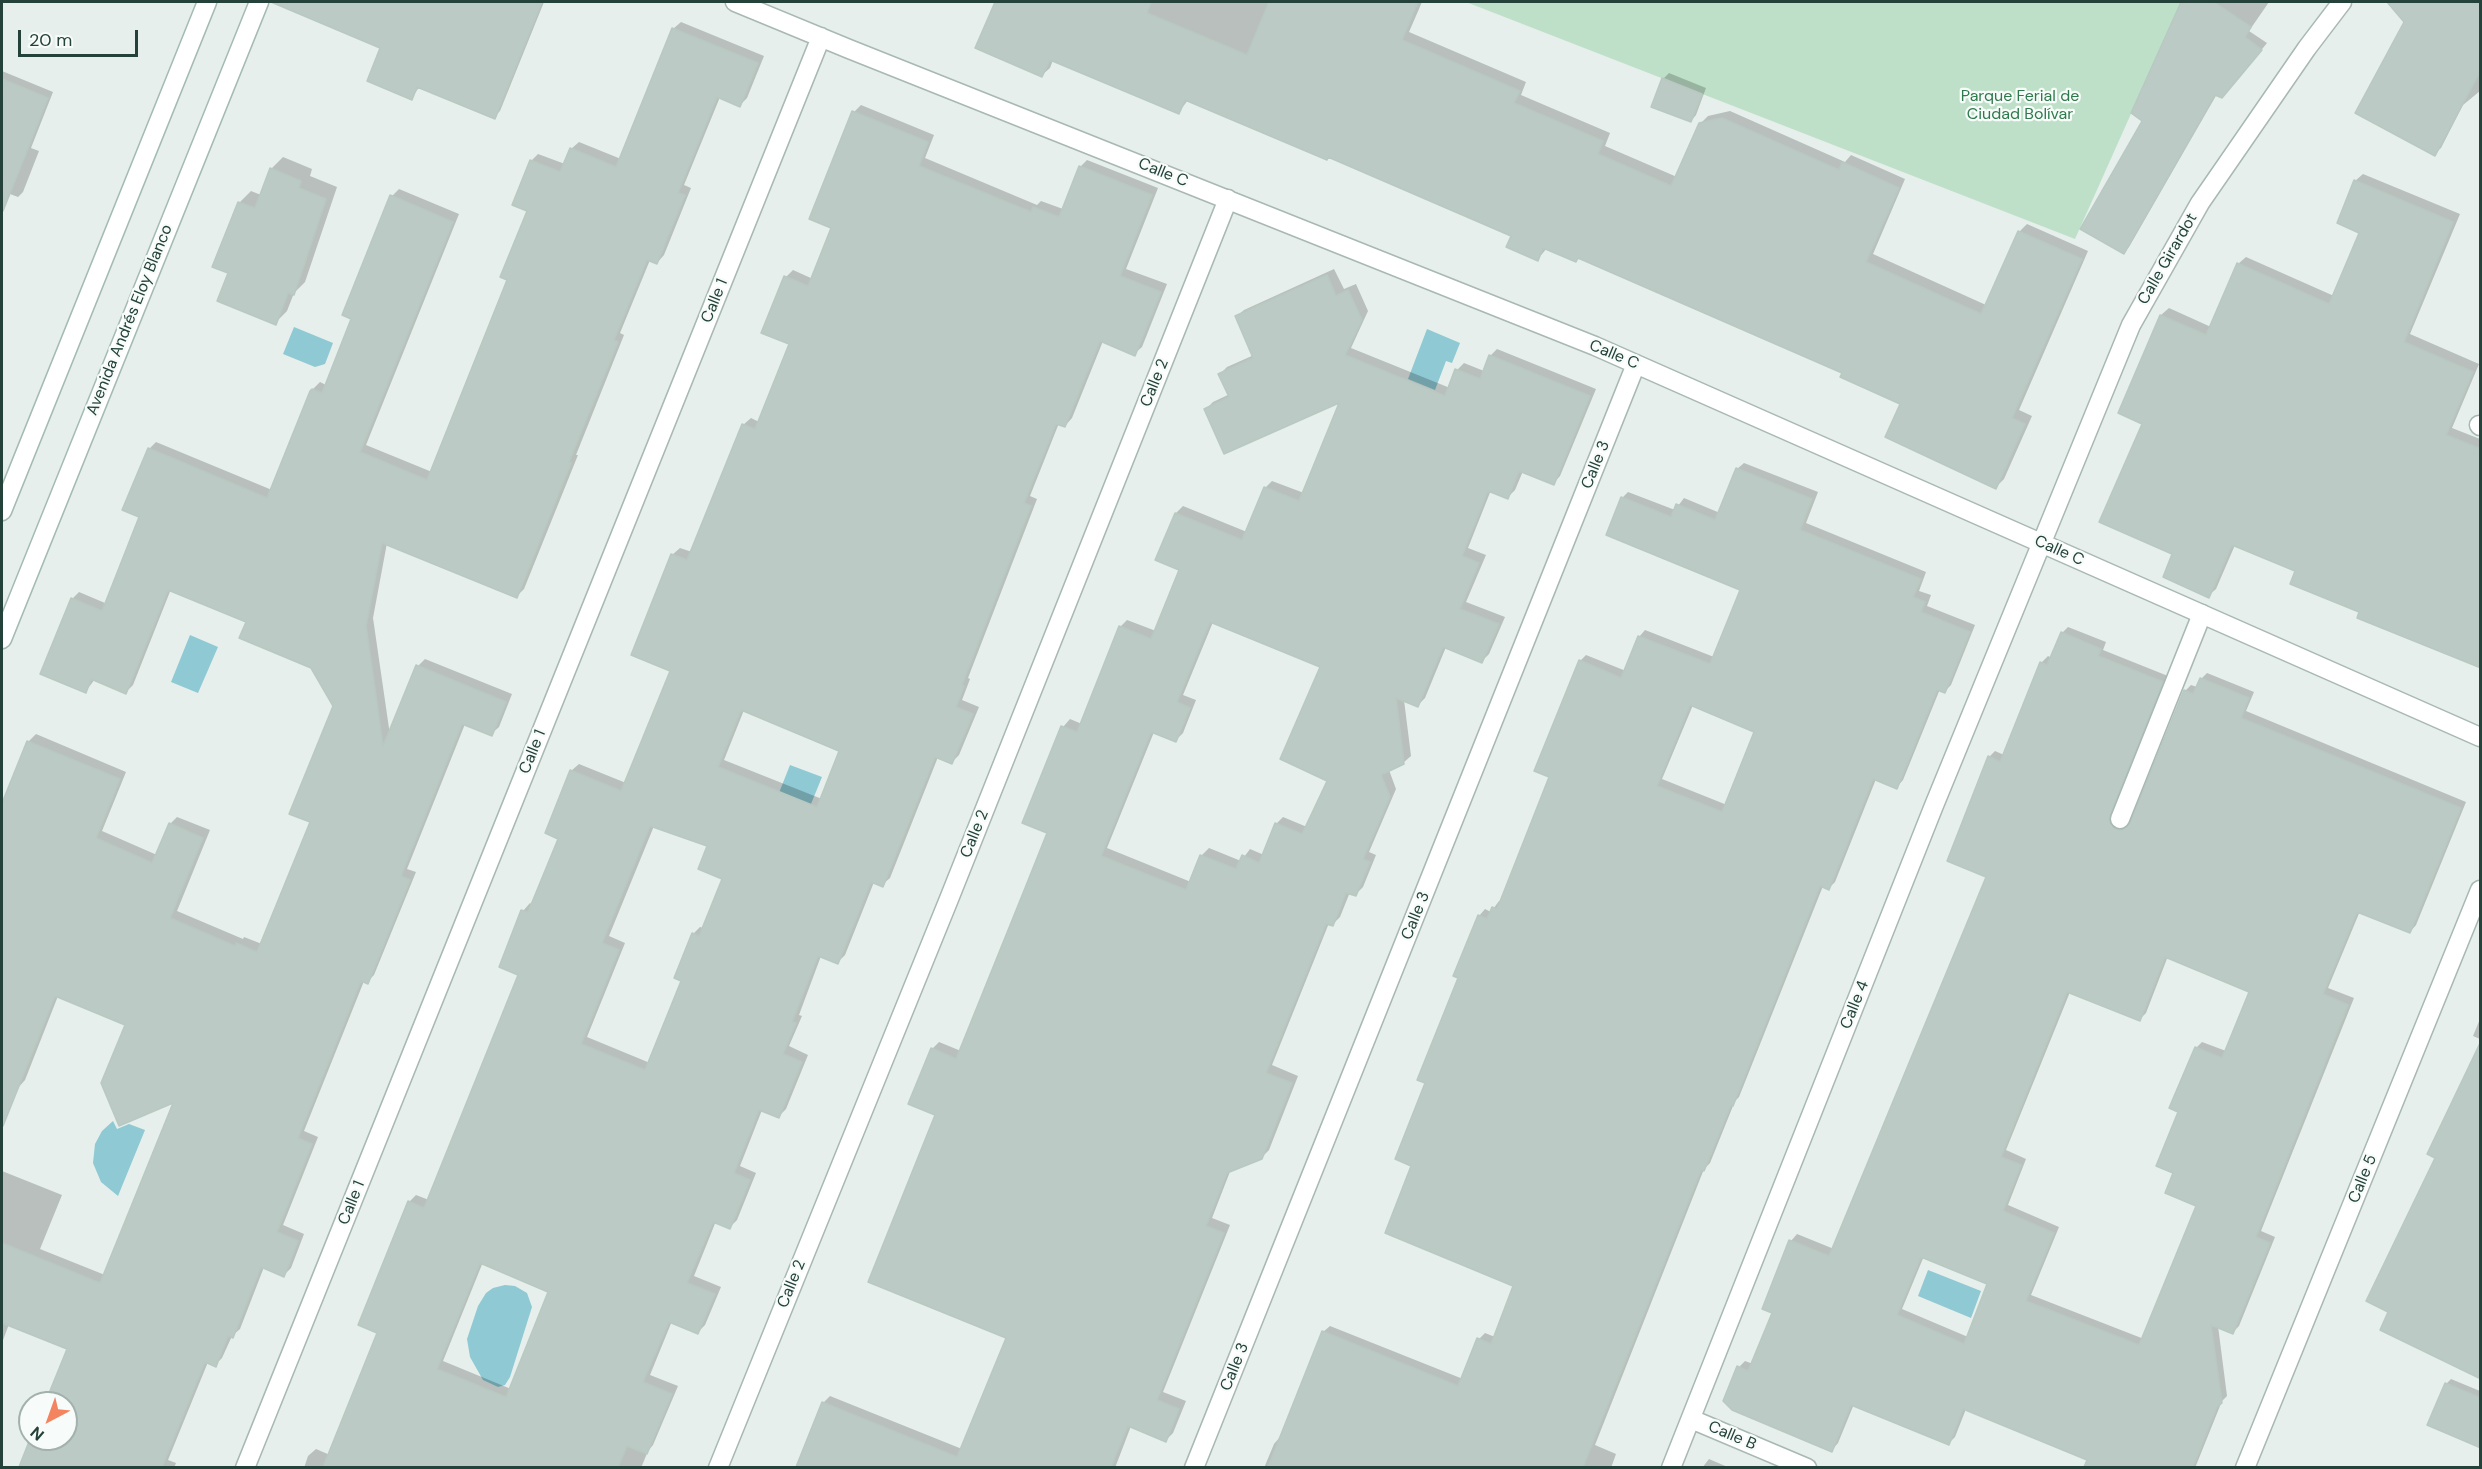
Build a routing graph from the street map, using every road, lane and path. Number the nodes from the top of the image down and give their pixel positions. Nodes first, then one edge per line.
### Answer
1 (207, 2) edge
2 (259, 2) edge
3 (735, 2) edge
4 (2342, 2) edge
5 (821, 37) junction
6 (1228, 199) junction
7 (1636, 364) junction
8 (2, 511) edge
9 (2041, 543) junction
10 (2202, 614) junction
11 (2, 639) edge
12 (2481, 737) edge
13 (2120, 819) dead end
14 (2481, 890) edge
15 (1691, 1419) junction
16 (245, 1467) edge
17 (718, 1467) edge
18 (1194, 1467) edge
19 (1671, 1467) edge
20 (1807, 1467) edge
21 (2245, 1467) edge

1 - 8 street
2 - 11 street, Avenida Andrés Eloy Blanco
3 - 5 street, Calle C
4 - 9 street, Calle Girardot
5 - 6 street, Calle C
5 - 16 street, Calle 1
6 - 7 street, Calle C
6 - 17 street, Calle 2
7 - 9 street, Calle C
7 - 18 street, Calle 3
9 - 10 street, Calle C
9 - 15 street, Calle 4
10 - 12 street, Calle C
10 - 13 street
14 - 21 street, Calle 5
15 - 19 street, Calle 4
15 - 20 street, Calle B

